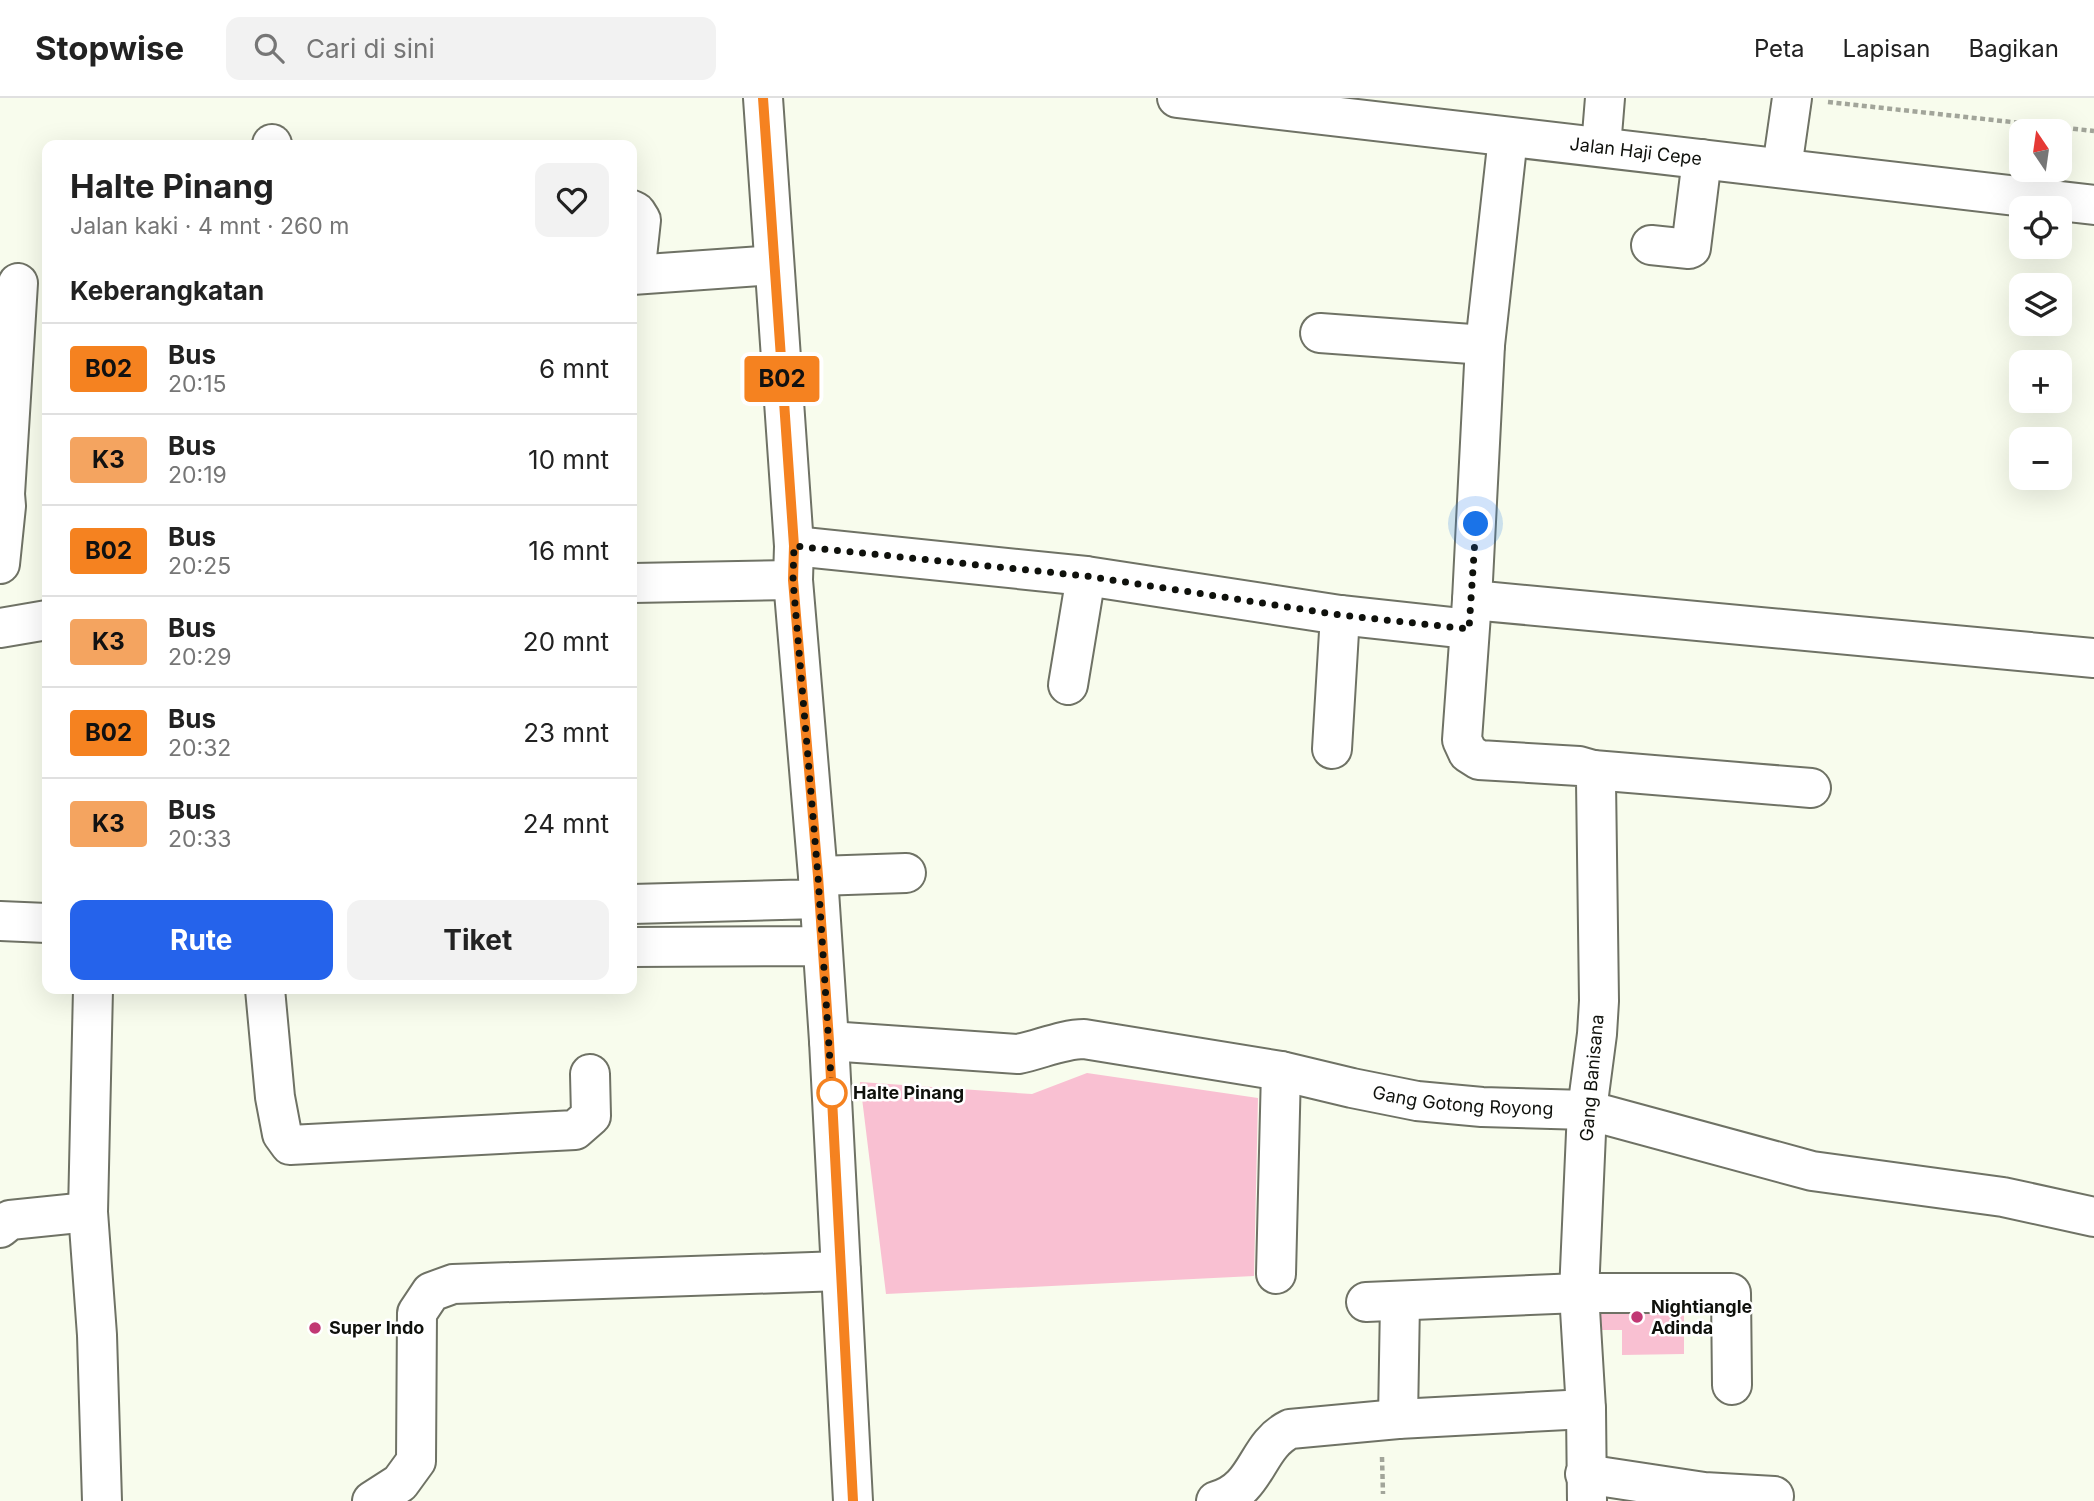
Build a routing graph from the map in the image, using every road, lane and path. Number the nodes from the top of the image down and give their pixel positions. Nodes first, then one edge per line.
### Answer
1 (763, 98) edge
2 (1177, 98) edge
3 (1605, 98) edge
4 (1792, 98) edge
5 (1838, 101) edge
6 (1450, 114) edge
7 (2094, 131) edge
8 (1508, 137) junction
9 (1601, 147) junction
10 (1702, 159) junction
11 (1782, 168) junction
12 (2094, 205) edge
13 (637, 214) edge
14 (1651, 245) dead end
15 (637, 257) edge
16 (774, 265) junction
17 (637, 275) edge
18 (22, 284) edge
19 (1320, 333) dead end
20 (1485, 345) junction
21 (7, 358) edge
22 (2, 494) edge
23 (793, 563) junction
24 (0, 564) edge
25 (1086, 576) junction
26 (637, 582) edge
27 (1340, 615) junction
28 (1471, 615) junction
29 (42, 621) edge
30 (0, 628) edge
31 (2094, 659) edge
32 (1068, 685) dead end
33 (1332, 749) dead end
34 (1593, 770) junction
35 (1811, 788) dead end
36 (906, 873) dead end
37 (818, 888) junction
38 (637, 904) edge
39 (0, 921) edge
40 (42, 923) edge
41 (822, 946) junction
42 (637, 947) edge
43 (93, 994) edge
44 (265, 994) edge
45 (829, 1041) junction
46 (1281, 1071) junction
47 (590, 1074) dead end
48 (1587, 1111) junction
49 (88, 1212) junction
50 (2094, 1217) edge
51 (0, 1228) edge
52 (841, 1271) junction
53 (1276, 1274) dead end
54 (1579, 1293) junction
55 (1732, 1385) dead end
56 (1586, 1409) junction
57 (1398, 1419) junction
58 (1586, 1487) edge
59 (1774, 1496) dead end
60 (102, 1501) edge
61 (372, 1501) edge
62 (853, 1501) edge
63 (1216, 1501) edge

1 - 16 street
2 - 6 street, Jalan Haji Cepe
3 - 9 street
4 - 5 path
4 - 11 street
5 - 7 path
6 - 8 street, Jalan Haji Cepe
8 - 9 street, Jalan Haji Cepe
8 - 20 street
9 - 10 street, Jalan Haji Cepe
10 - 11 street, Jalan Haji Cepe
10 - 14 street
11 - 12 street, Jalan Haji Cepe
13 - 15 street
16 - 17 street
16 - 23 street
18 - 21 street
19 - 20 street
20 - 28 street
21 - 22 street
22 - 24 street
23 - 25 street
23 - 26 street
23 - 37 street
25 - 27 street
25 - 32 street
27 - 28 street
27 - 33 street
28 - 31 street
28 - 34 street
29 - 30 street
34 - 35 street
34 - 48 street, Gang Banisana
36 - 37 street
37 - 38 street
37 - 41 street
39 - 40 street
41 - 42 street
41 - 45 street
43 - 49 street
44 - 47 street
45 - 46 street, Gang Gotong Royong
45 - 52 street
46 - 48 street, Gang Gotong Royong
46 - 53 street
48 - 50 street, Gang Gotong Royong
48 - 54 street, Gang Banisana
49 - 51 street
49 - 60 street
52 - 61 street
52 - 62 street
54 - 55 street
54 - 56 street, Gang Banisana
54 - 57 street
56 - 57 street
56 - 58 street, Gang Banisana
57 - 63 street
58 - 59 street

